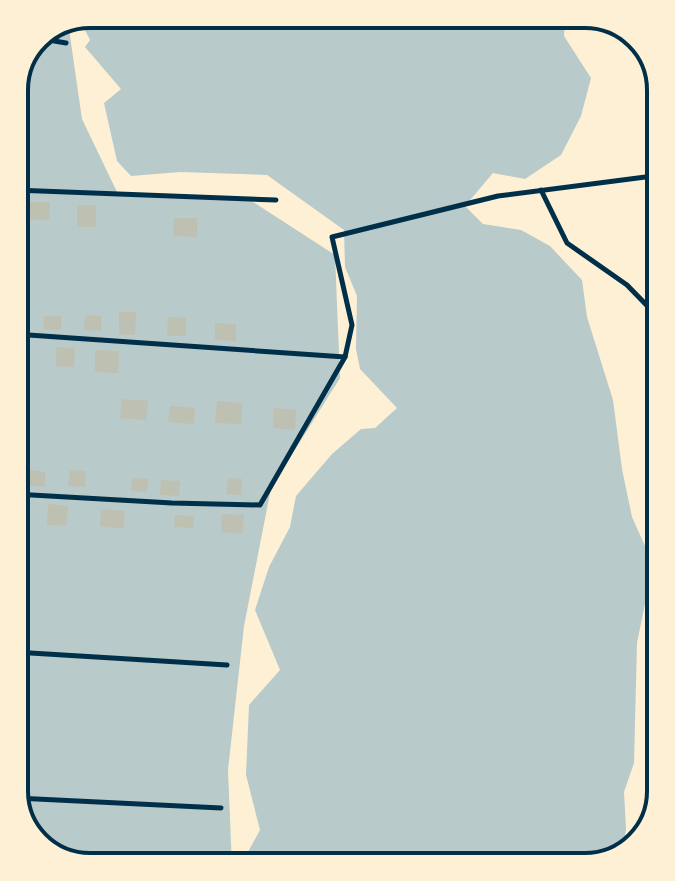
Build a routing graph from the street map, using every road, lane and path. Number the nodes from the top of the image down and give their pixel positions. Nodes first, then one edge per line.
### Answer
1 (53, 41) edge
2 (66, 43) dead end
3 (647, 177) edge
4 (541, 190) junction
5 (28, 191) edge
6 (276, 200) dead end
7 (647, 306) edge
8 (28, 335) edge
9 (345, 357) junction
10 (28, 495) edge
11 (28, 653) edge
12 (227, 665) dead end
13 (29, 799) edge
14 (221, 808) dead end

1 - 2 lane
3 - 4 lane
4 - 7 lane
4 - 9 lane
5 - 6 lane
8 - 9 lane
9 - 10 lane
11 - 12 lane
13 - 14 lane

